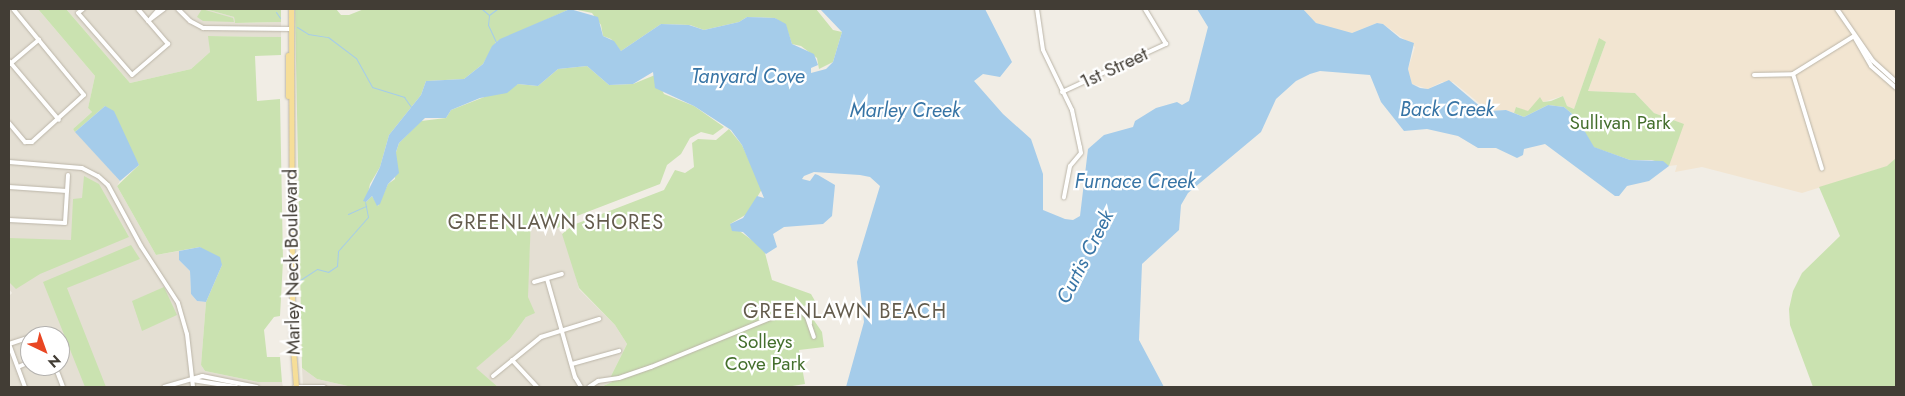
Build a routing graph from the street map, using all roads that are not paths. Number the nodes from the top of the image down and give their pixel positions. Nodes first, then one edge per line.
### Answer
1 (13, 9) edge
2 (83, 9) edge
3 (138, 9) edge
4 (159, 9) edge
5 (164, 9) edge
6 (178, 9) edge
7 (289, 9) edge
8 (1037, 9) edge
9 (1145, 9) edge
10 (1837, 9) edge
11 (149, 19) junction
12 (290, 29) junction
13 (1854, 36) junction
14 (39, 40) junction
15 (9, 63) edge
16 (1793, 74) junction
17 (1754, 75) dead end
18 (1896, 82) edge
19 (1896, 88) edge
20 (1062, 92) junction
21 (59, 120) junction
22 (9, 123) edge
23 (9, 162) edge
24 (1822, 169) dead end
25 (68, 175) dead end
26 (9, 188) edge
27 (67, 191) junction
28 (1064, 197) dead end
29 (9, 220) edge
30 (562, 274) dead end
31 (547, 279) junction
32 (534, 282) dead end
33 (600, 319) dead end
34 (562, 330) junction
35 (814, 337) dead end
36 (9, 344) edge
37 (619, 351) dead end
38 (512, 360) junction
39 (572, 364) junction
40 (18, 367) joint
41 (493, 376) dead end
42 (192, 380) junction
43 (25, 387) edge
44 (164, 387) edge
45 (193, 387) edge
46 (236, 387) edge
47 (257, 387) edge
48 (296, 387) edge
49 (324, 387) edge
50 (537, 387) edge
51 (581, 387) edge
52 (589, 387) edge

1 - 14 street
2 - 11 street
3 - 11 street
4 - 11 street
5 - 11 street
6 - 12 street
7 - 12 main road, Marley Neck Boulevard
8 - 20 street
9 - 20 street, 1st Street
10 - 13 street
12 - 48 main road, Marley Neck Boulevard
13 - 16 street
13 - 18 street
13 - 19 street
14 - 15 street
14 - 21 street
15 - 21 street
16 - 17 street
16 - 24 street
20 - 28 street
21 - 22 street
23 - 42 street
25 - 27 street
26 - 27 street
27 - 29 street
30 - 31 street
31 - 32 street
31 - 34 street
33 - 34 street
34 - 38 street
34 - 39 street
35 - 52 street
36 - 40 street
37 - 39 street
38 - 41 street
38 - 50 street
39 - 51 street
40 - 43 street
42 - 44 street
42 - 45 street
42 - 46 street
42 - 47 street
48 - 49 street

